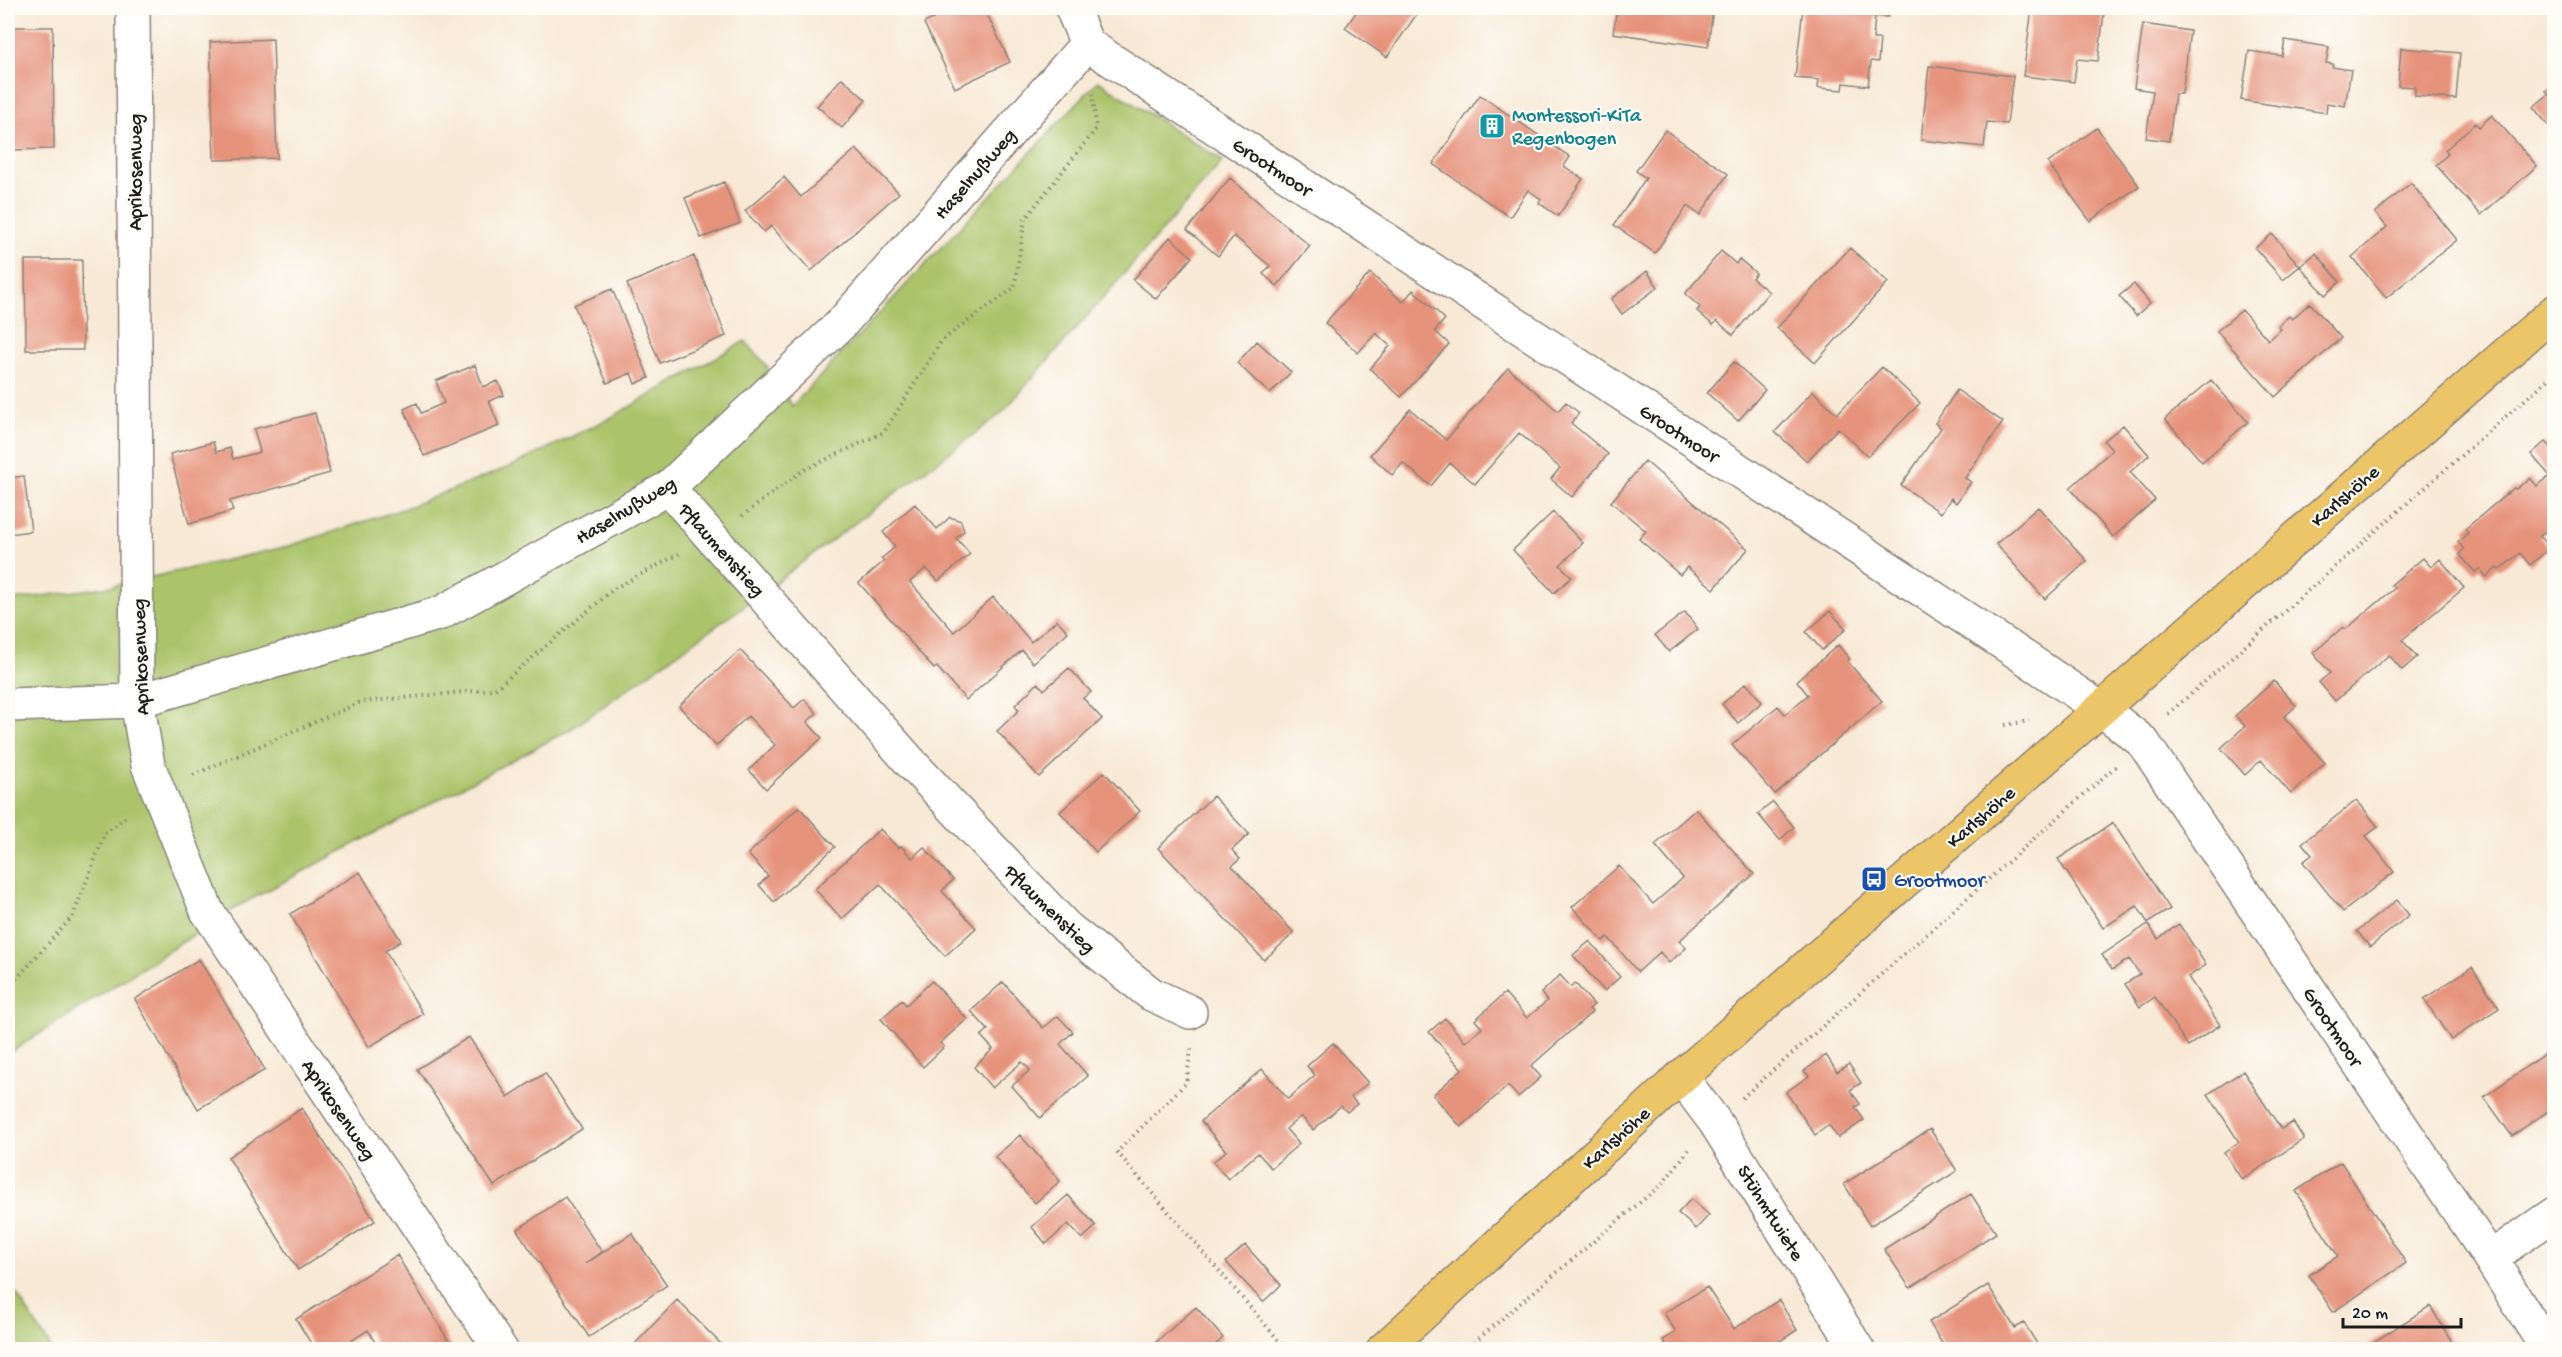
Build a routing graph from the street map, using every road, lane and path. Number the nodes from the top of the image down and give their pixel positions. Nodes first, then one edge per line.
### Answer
1 (133, 8) edge
2 (1072, 8) edge
3 (1087, 44) junction
4 (2554, 312) edge
5 (2554, 374) edge
6 (669, 488) junction
7 (137, 700) junction
8 (8, 705) edge
9 (2101, 709) junction
10 (2143, 742) junction
11 (1190, 1012) joint
12 (1681, 1077) junction
13 (1715, 1122) junction
14 (2554, 1214) edge
15 (2490, 1258) junction
16 (1472, 1347) edge
17 (501, 1350) edge
18 (1287, 1350) edge
19 (1383, 1350) edge
20 (1465, 1350) edge
21 (1858, 1350) edge
22 (2548, 1350) edge

1 - 7 street, Aprikosenweg
2 - 3 street
3 - 6 street, Haselnußweg
3 - 9 street, Grootmoor
4 - 9 main road, Karlshöhe
5 - 10 path
6 - 7 street, Haselnußweg
6 - 11 street, Pflaumenstieg
7 - 8 street, Haselnußweg
7 - 17 street, Aprikosenweg
9 - 10 street, Grootmoor
9 - 12 main road, Karlshöhe
10 - 13 path
10 - 15 street, Grootmoor
11 - 18 path
12 - 13 street, Stühmtwiete
12 - 19 main road, Karlshöhe
13 - 16 path
13 - 21 street, Stühmtwiete
14 - 15 street
15 - 22 street, Grootmoor
16 - 20 path

